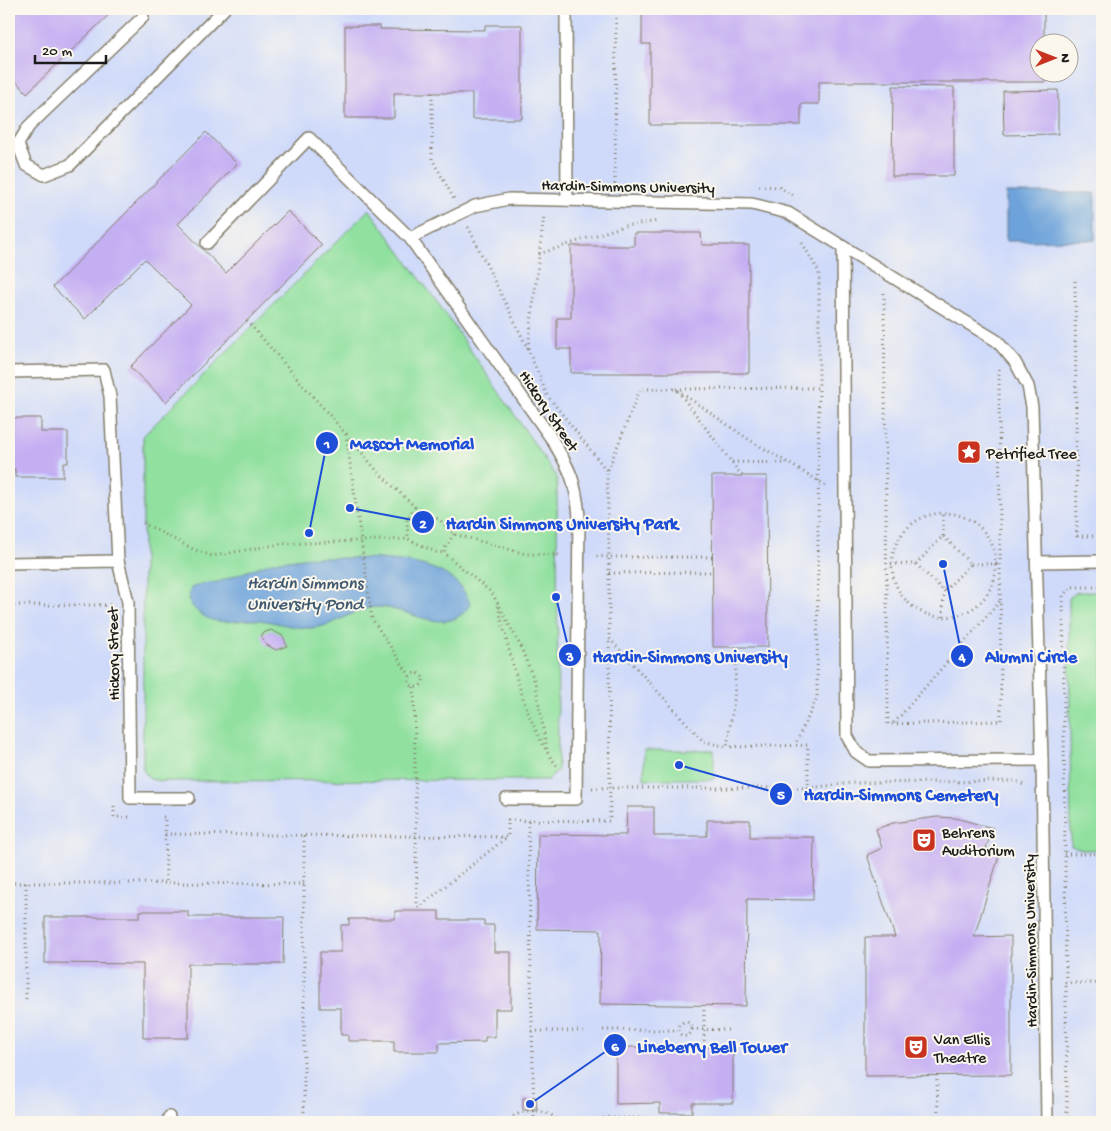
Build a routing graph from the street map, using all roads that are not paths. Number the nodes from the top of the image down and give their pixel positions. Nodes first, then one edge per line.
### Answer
1 (224, 9) edge
2 (566, 9) edge
3 (143, 18) dead end
4 (567, 200) junction
5 (410, 238) junction
6 (207, 243) dead end
7 (844, 248) junction
8 (9, 372) edge
9 (118, 561) junction
10 (1102, 561) edge
11 (1037, 562) junction
12 (9, 563) edge
13 (1042, 760) junction
14 (189, 798) dead end
15 (506, 799) dead end
16 (1048, 1122) edge

1 - 3 lane
2 - 4 lane
4 - 5 lane, Hardin-Simmons University
4 - 7 lane, Hardin-Simmons University
5 - 6 lane, Hickory Street
5 - 15 lane, Hickory Street
7 - 11 lane, Hardin-Simmons University
7 - 13 lane
8 - 9 lane
9 - 12 lane
9 - 14 lane, Hickory Street
10 - 11 lane
11 - 13 lane, Hardin-Simmons University
13 - 16 lane, Hardin-Simmons University

